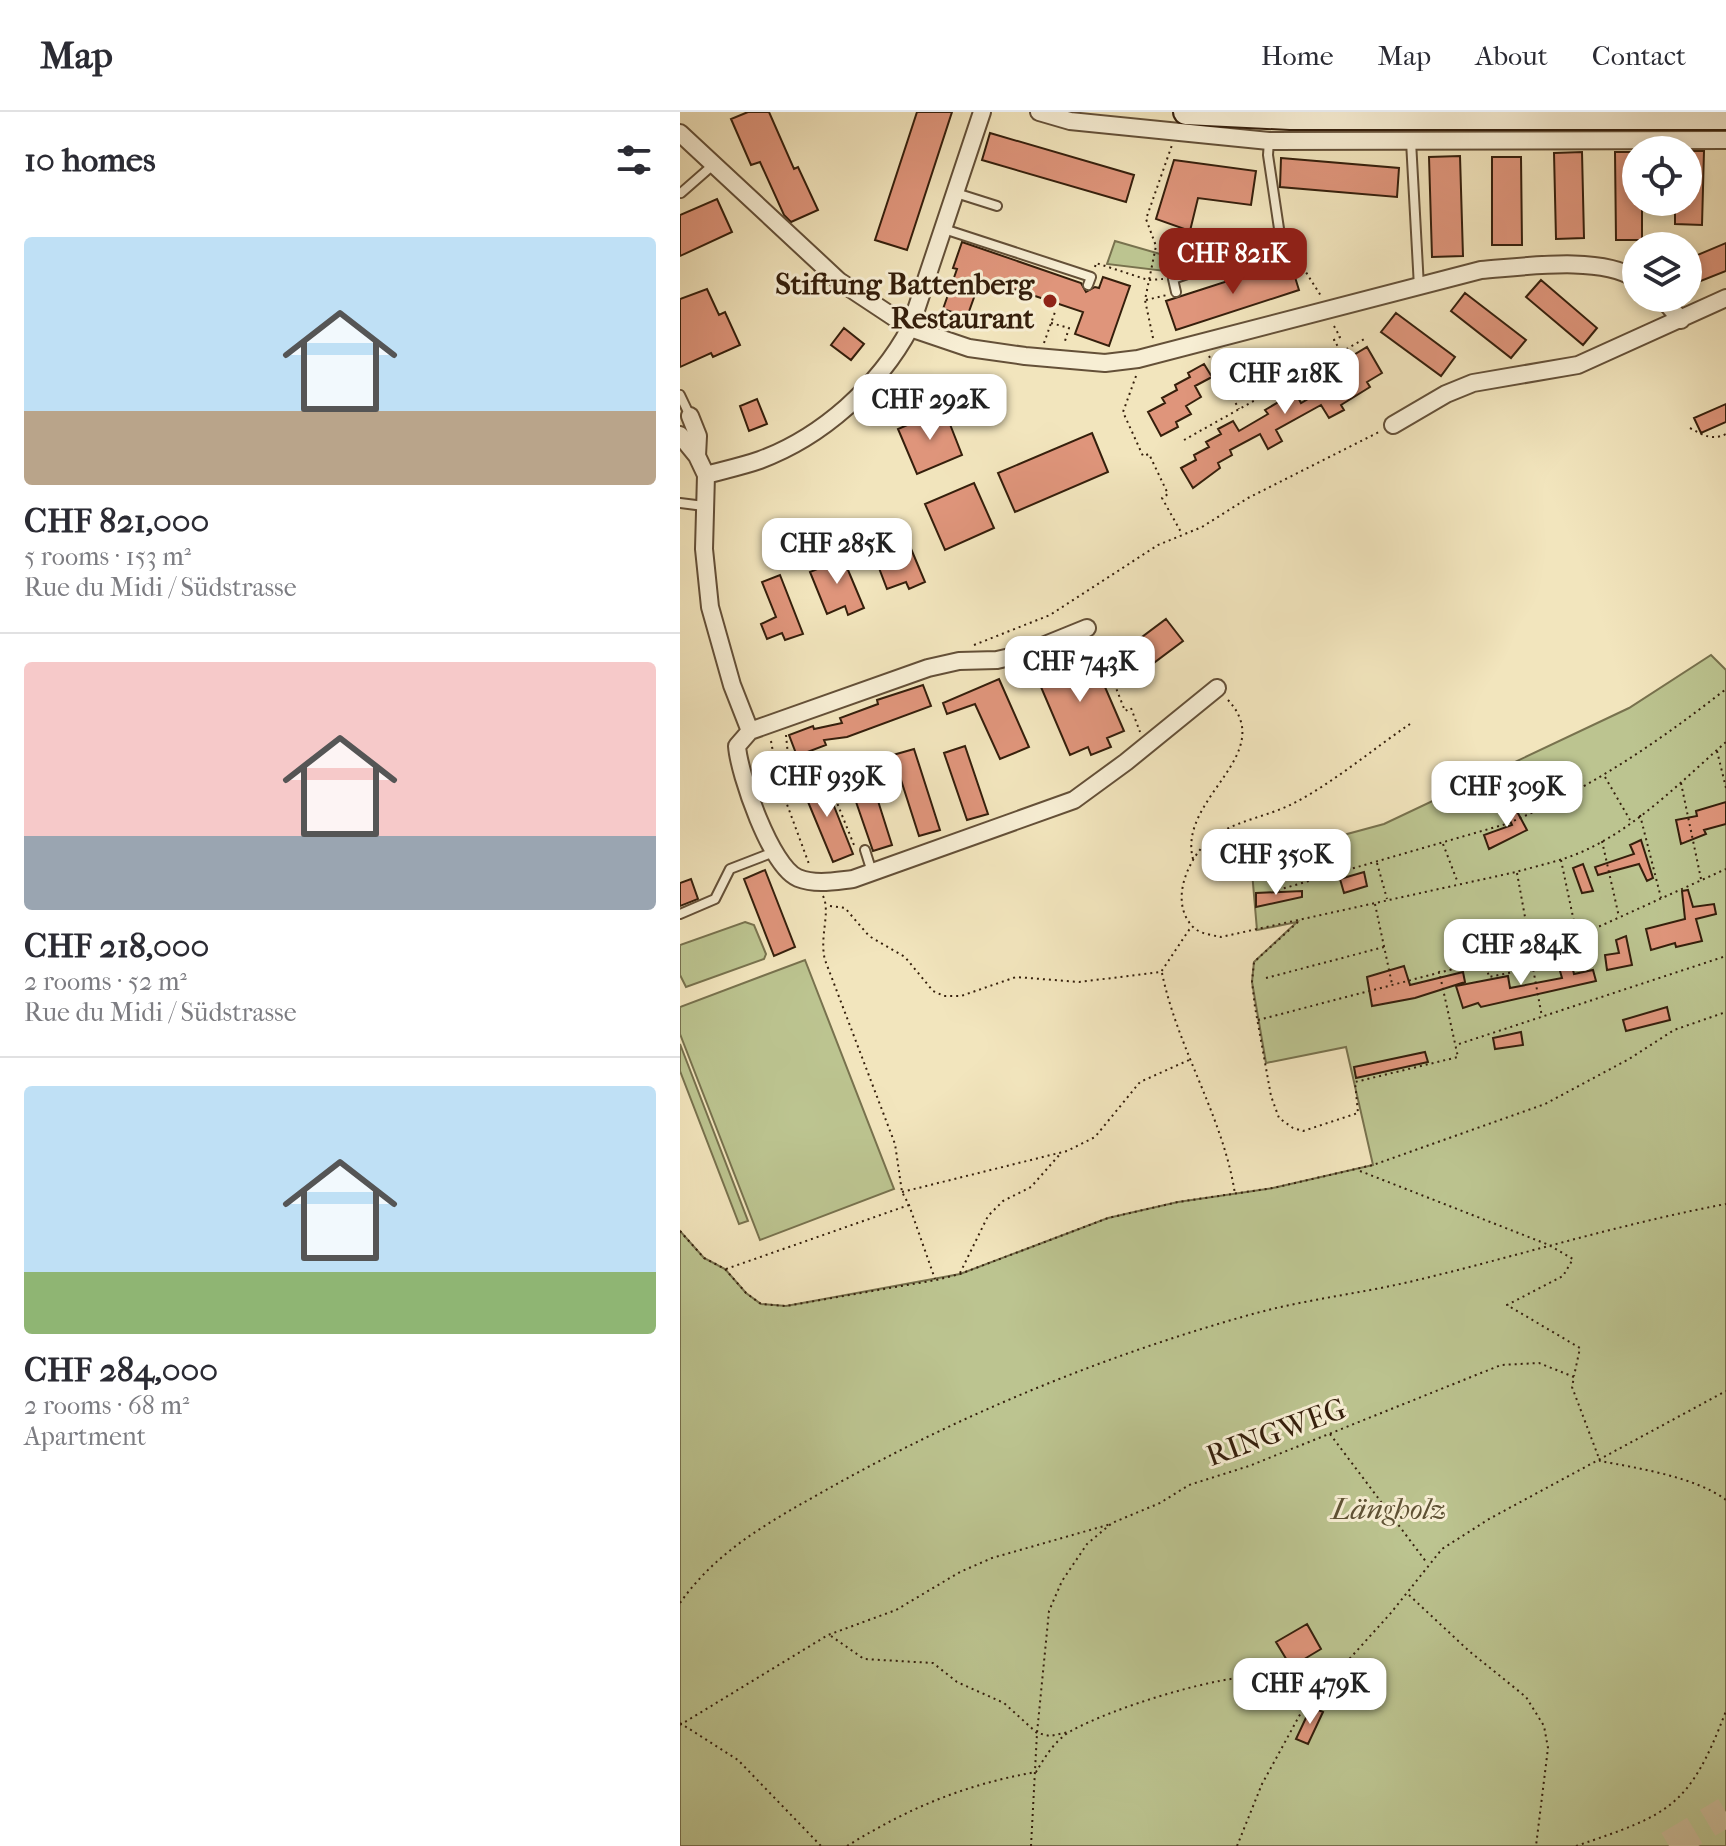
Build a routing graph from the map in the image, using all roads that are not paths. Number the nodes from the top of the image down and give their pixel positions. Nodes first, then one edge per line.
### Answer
1 (982, 112) edge
2 (1039, 112) edge
3 (1478, 115) edge
4 (1726, 117) edge
5 (1183, 123) edge
6 (680, 133) edge
7 (1726, 140) edge
8 (1269, 141) junction
9 (1411, 141) junction
10 (713, 165) junction
11 (681, 193) edge
12 (955, 193) junction
13 (997, 206) dead end
14 (943, 229) junction
15 (1622, 272) edge
16 (1088, 285) dead end
17 (1419, 287) junction
18 (1176, 292) road end
19 (1726, 298) edge
20 (1674, 312) edge
21 (1681, 320) junction
22 (910, 328) junction
23 (680, 395) edge
24 (690, 416) joint
25 (1393, 425) road end
26 (680, 435) edge
27 (697, 456) junction
28 (706, 475) junction
29 (680, 503) edge
30 (704, 506) junction
31 (1087, 628) road end
32 (1217, 688) road end
33 (750, 731) junction
34 (860, 849) road end
35 (774, 852) junction
36 (872, 872) junction
37 (680, 914) edge

1 - 12 street
2 - 5 street
3 - 4 main road
3 - 5 main road
5 - 8 street
6 - 10 street
7 - 9 street
8 - 9 street
8 - 18 lane
9 - 17 lane
10 - 11 lane
10 - 22 street
12 - 13 lane
12 - 14 street
14 - 16 lane
14 - 22 street
15 - 17 street
17 - 22 street
19 - 21 street
20 - 21 street
21 - 25 street
22 - 28 street
23 - 24 lane
24 - 27 street
26 - 27 street
27 - 28 street
28 - 30 street
29 - 30 lane
30 - 33 street
31 - 33 street
32 - 36 street
33 - 35 street
34 - 36 lane
35 - 36 street
35 - 37 lane

